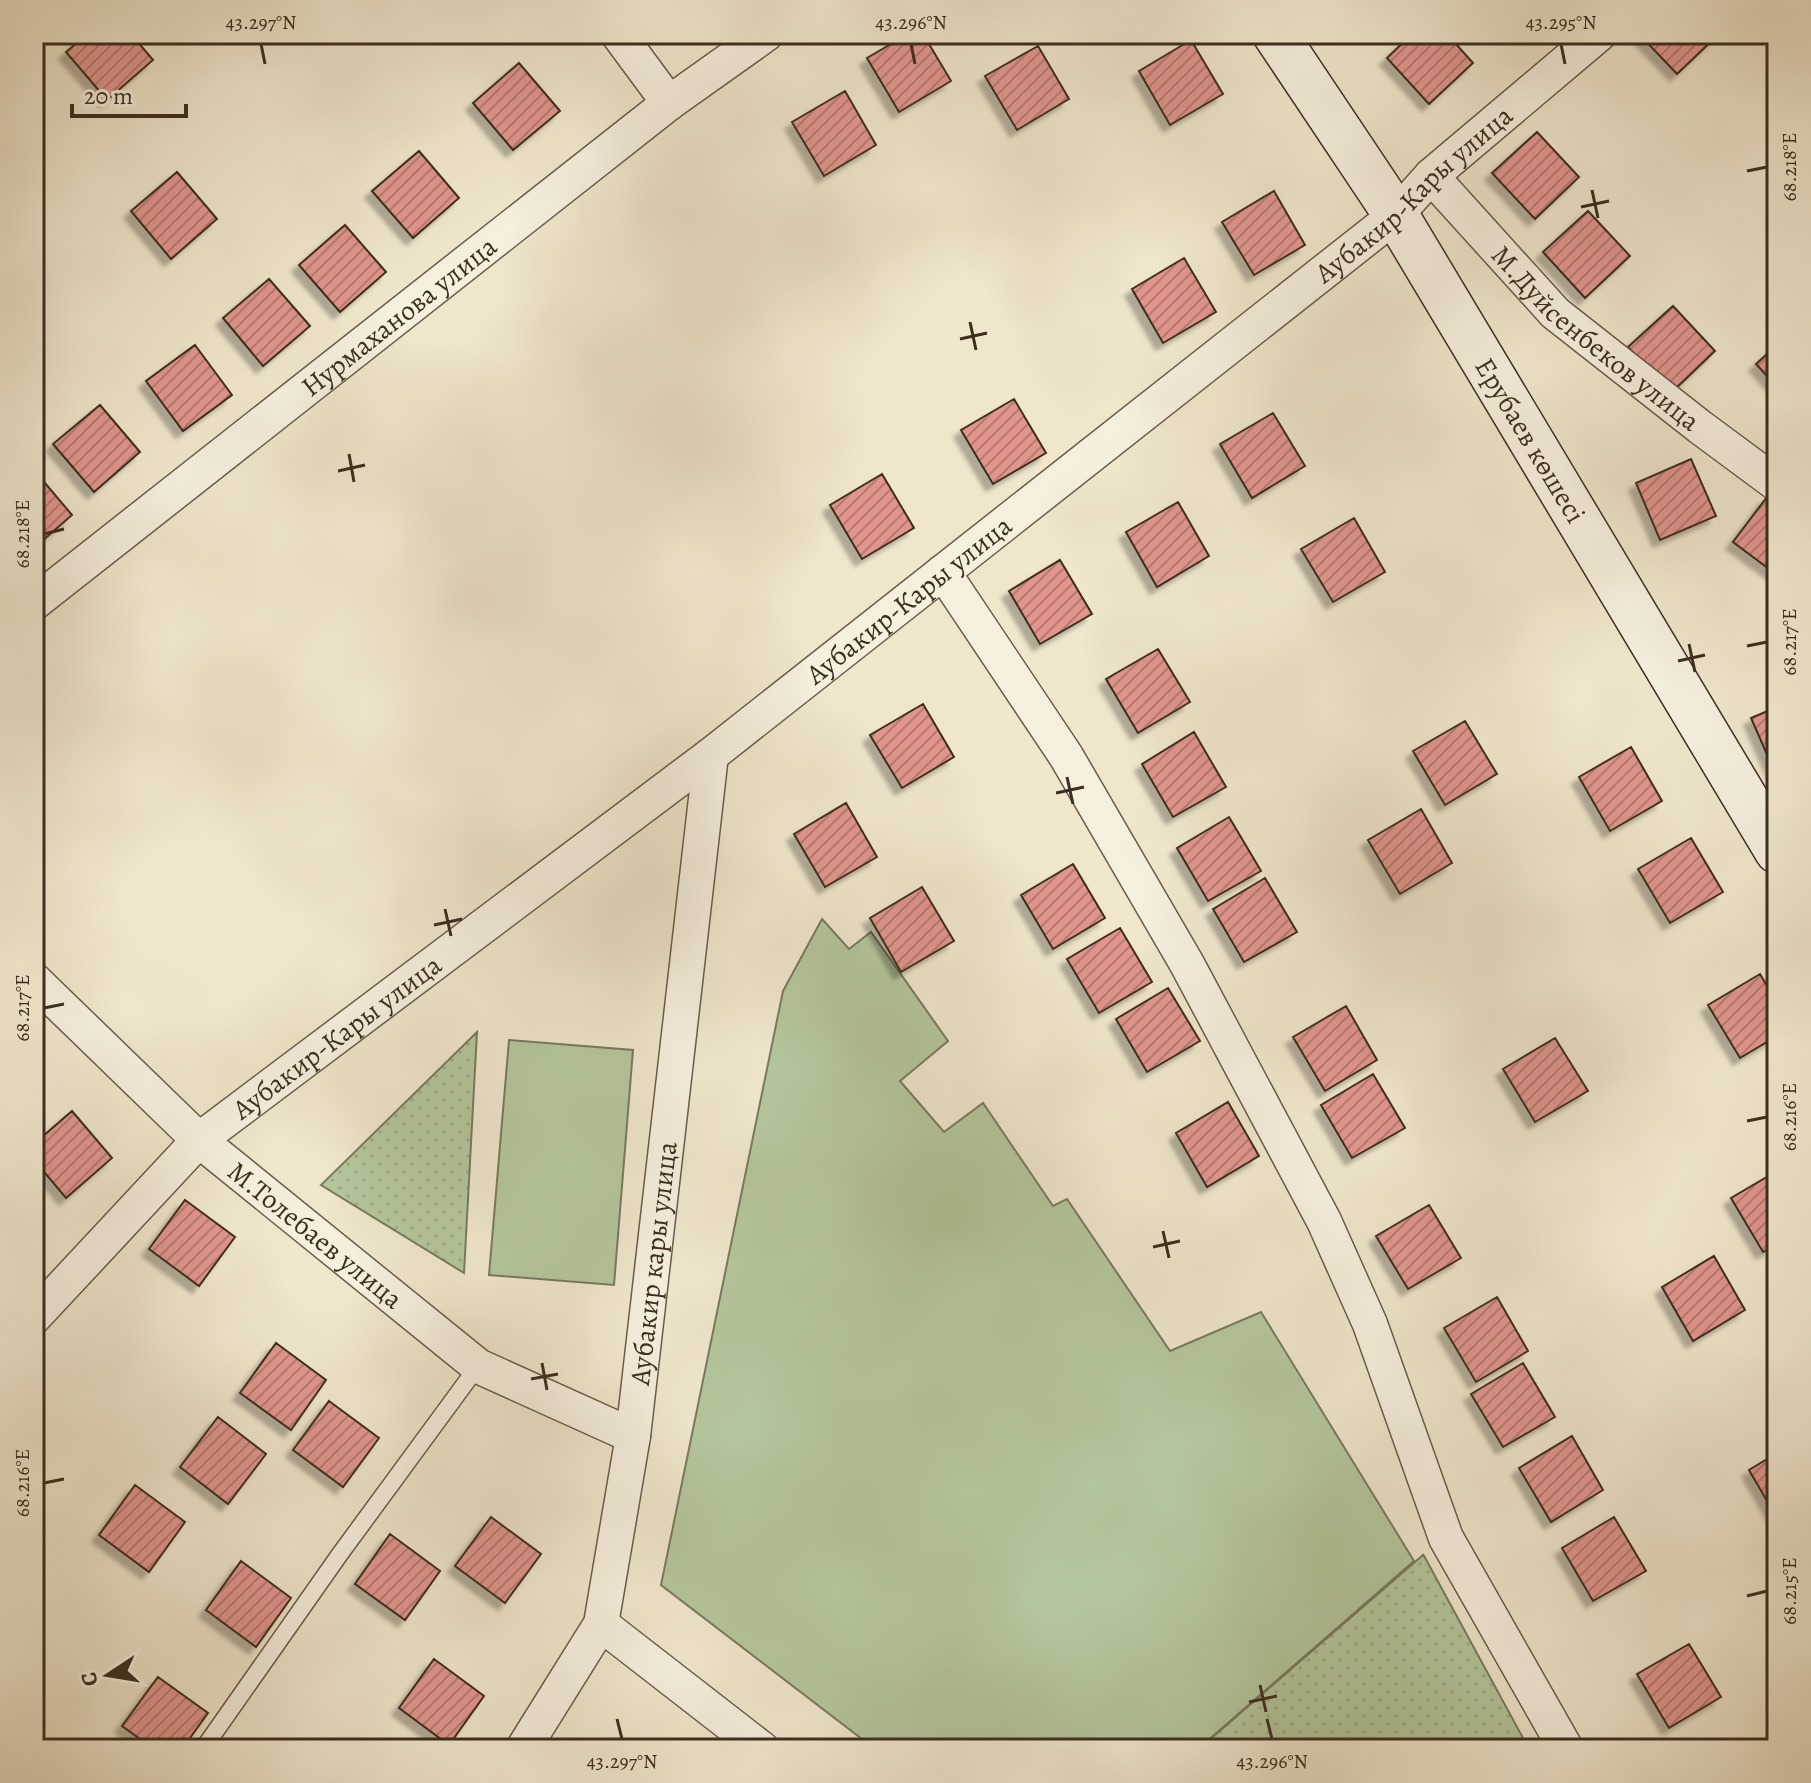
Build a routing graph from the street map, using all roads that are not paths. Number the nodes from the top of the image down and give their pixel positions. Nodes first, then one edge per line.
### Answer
1 (618, 34) edge
2 (766, 34) edge
3 (1275, 34) edge
4 (1599, 34) edge
5 (669, 103) junction
6 (1431, 176) junction
7 (1396, 215) junction
8 (1777, 484) edge
9 (943, 572) junction
10 (34, 603) edge
11 (711, 755) junction
12 (1777, 851) edge
13 (34, 980) edge
14 (199, 1140) junction
15 (34, 1317) edge
16 (478, 1366) junction
17 (633, 1436) junction
18 (601, 1624) junction
19 (203, 1749) edge
20 (523, 1749) edge
21 (762, 1749) edge
22 (1566, 1749) edge

1 - 5 street
2 - 5 street, Нурмаханова улица
3 - 7 main road, Ерубаев көшесі
4 - 6 street, Аубакир-Кары улица
5 - 10 street, Нурмаханова улица
6 - 7 street, Аубакир-Кары улица
6 - 8 street, М.Дуйсенбеков улица
7 - 9 street, Аубакир-Кары улица
7 - 12 main road, Ерубаев көшесі
9 - 11 street, Аубакир-Кары улица
9 - 22 street
11 - 14 street, Аубакир-Кары улица
11 - 17 street, Аубакир кары улица
13 - 14 street, М.Толебаев улица
14 - 15 street, Аубакир-Кары улица
14 - 16 street, М.Толебаев улица
16 - 17 street, М.Толебаев улица
16 - 19 lane
17 - 18 street, Аубакир кары улица
18 - 20 street, Аубакир кары улица
18 - 21 street

